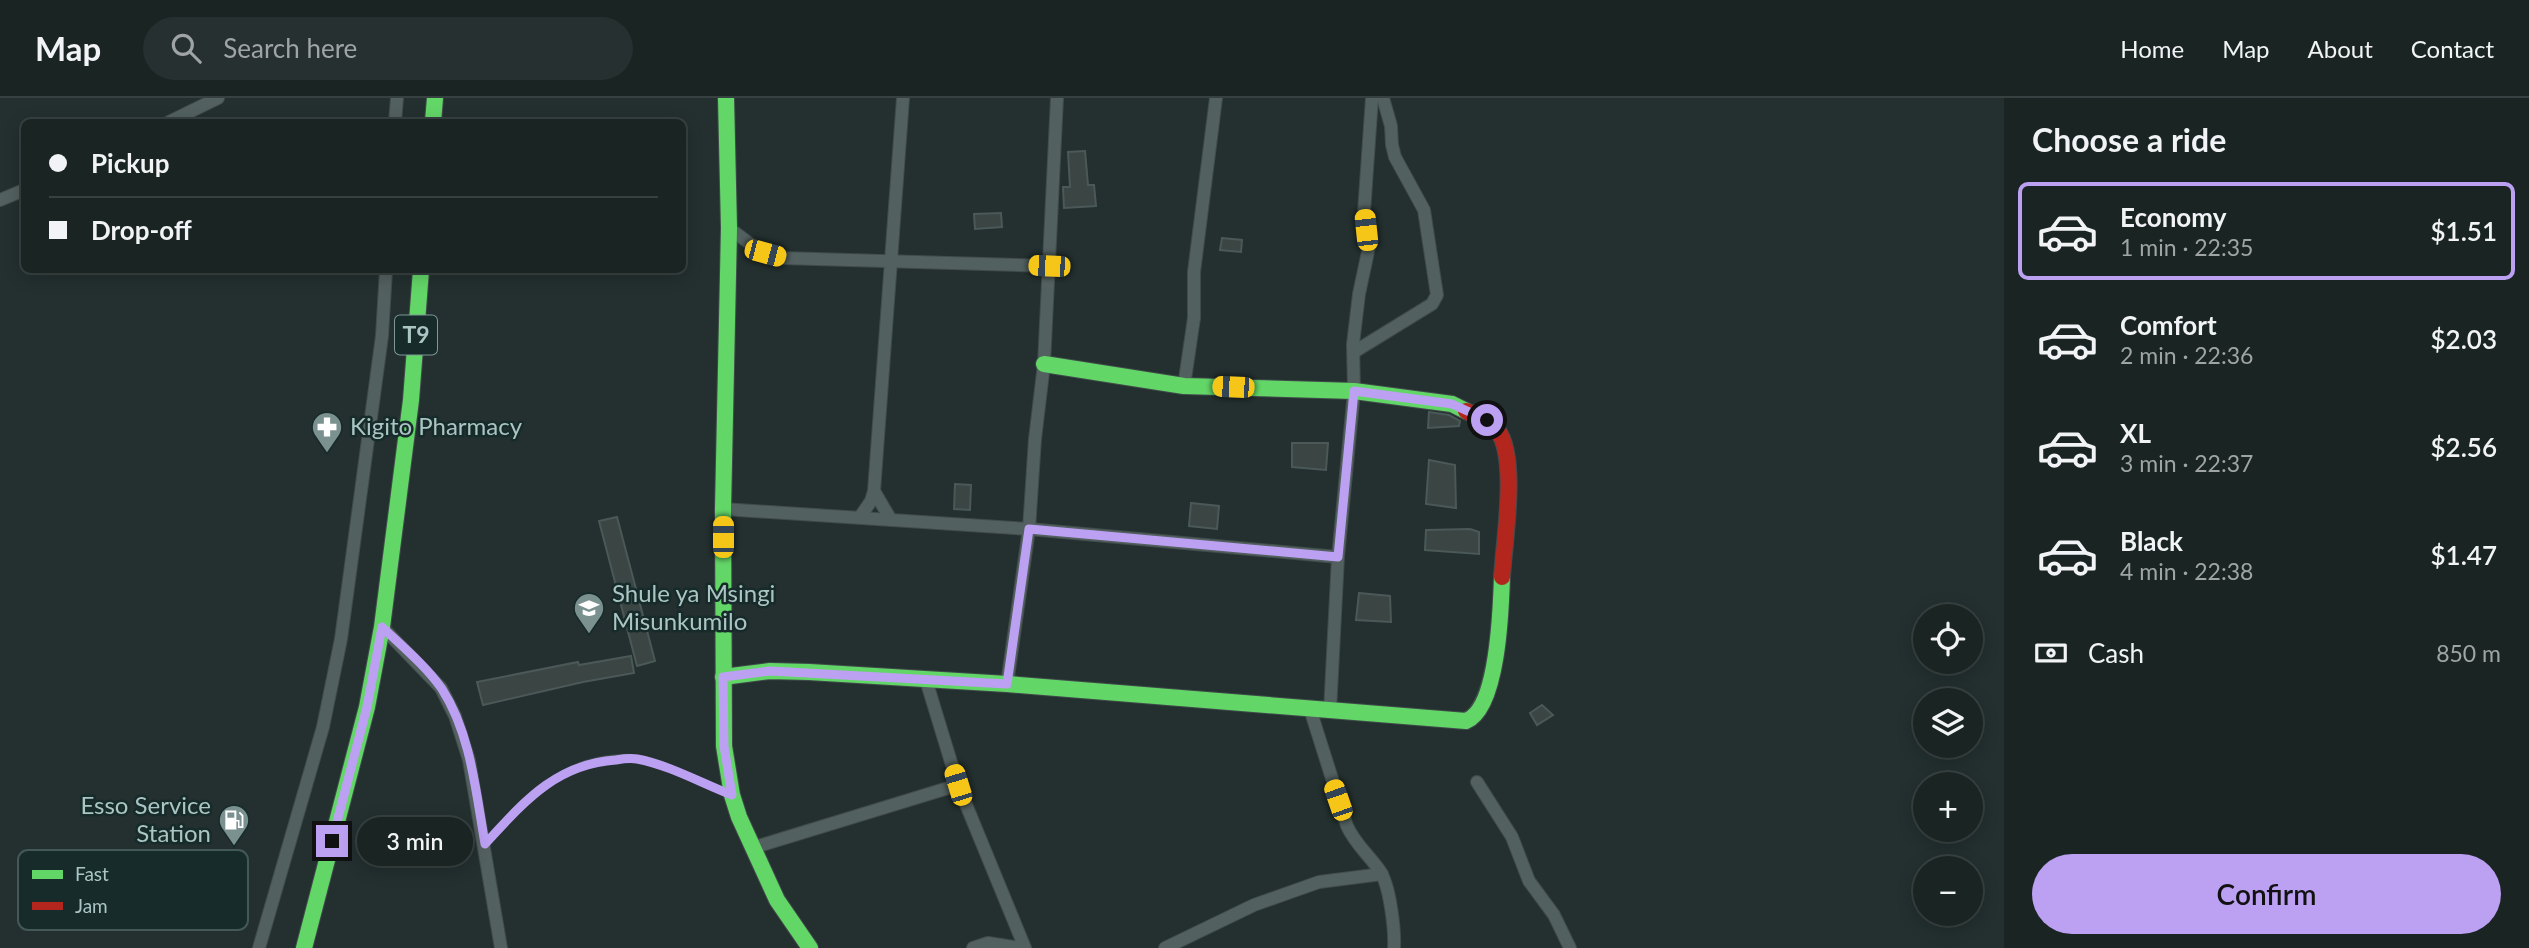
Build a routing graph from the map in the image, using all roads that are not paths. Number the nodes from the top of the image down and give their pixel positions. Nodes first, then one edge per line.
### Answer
1 (218, 98) edge
2 (397, 98) edge
3 (435, 98) edge
4 (726, 98) edge
5 (903, 98) edge
6 (1057, 98) edge
7 (1216, 98) edge
8 (1372, 98) edge
9 (1383, 98) edge
10 (175, 119) edge
11 (395, 119) edge
12 (433, 119) edge
13 (21, 191) edge
14 (0, 200) edge
15 (729, 228) junction
16 (890, 262) junction
17 (1049, 266) junction
18 (386, 273) edge
19 (421, 273) edge
20 (1354, 352) junction
21 (1044, 364) junction
22 (1184, 386) junction
23 (1354, 391) junction
24 (874, 491) junction
25 (723, 509) junction
26 (860, 517) junction
27 (891, 520) junction
28 (1029, 529) junction
29 (1338, 557) junction
30 (382, 627) junction
31 (723, 677) junction
32 (926, 680) junction
33 (1007, 684) junction
34 (1310, 709) junction
35 (1330, 711) junction
36 (1477, 782) dead end
37 (958, 785) junction
38 (732, 795) junction
39 (485, 844) junction
40 (752, 848) junction
41 (1382, 874) junction
42 (259, 948) edge
43 (304, 948) edge
44 (501, 948) edge
45 (810, 948) edge
46 (972, 948) edge
47 (1023, 948) edge
48 (1164, 948) edge
49 (1394, 948) edge
50 (1570, 948) edge

1 - 10 street
2 - 11 street
3 - 12 main road
4 - 15 main road
5 - 16 street
6 - 17 street
7 - 22 street
8 - 20 street
9 - 20 street
13 - 14 street
15 - 16 street
15 - 25 main road
16 - 17 street
16 - 24 street
17 - 21 street
18 - 42 street
19 - 30 main road, T9
20 - 23 street
21 - 22 main road
21 - 28 street
22 - 23 main road
23 - 29 street
23 - 35 main road
24 - 26 street
24 - 27 street
25 - 26 street
25 - 31 main road
26 - 27 street
27 - 28 street
28 - 29 street
28 - 33 street
29 - 35 street
30 - 39 street
30 - 43 main road, T9
31 - 32 main road
31 - 38 main road
32 - 33 main road
32 - 37 street
33 - 34 main road
34 - 35 main road
34 - 41 street
36 - 50 street
37 - 40 street
37 - 47 street
38 - 39 lane
38 - 40 main road
39 - 44 street
40 - 45 main road
41 - 48 street
41 - 49 street
46 - 47 street

